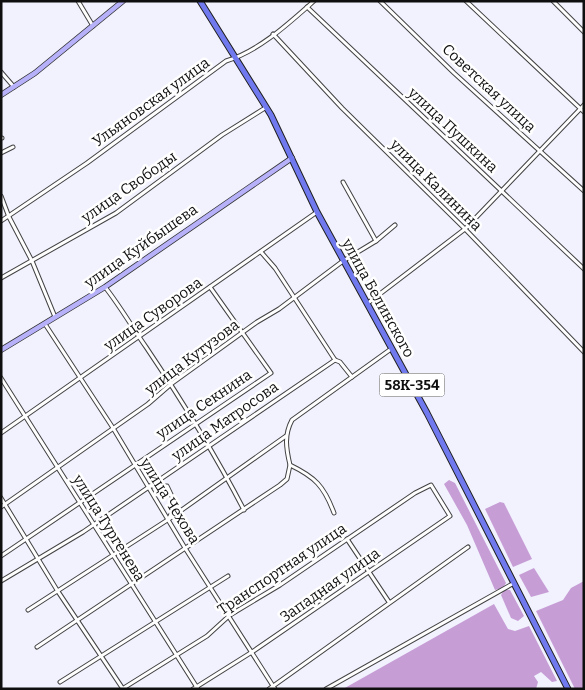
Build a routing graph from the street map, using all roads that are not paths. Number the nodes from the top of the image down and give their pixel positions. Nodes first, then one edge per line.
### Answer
1 (78, 1) edge
2 (123, 1) edge
3 (200, 1) edge
4 (314, 1) edge
5 (380, 1) edge
6 (466, 1) edge
7 (553, 1) edge
8 (307, 7) junction
9 (93, 26) junction
10 (584, 32) edge
11 (273, 34) junction
12 (236, 58) junction
13 (1, 72) edge
14 (14, 87) junction
15 (1, 95) edge
16 (584, 105) edge
17 (265, 108) junction
18 (580, 109) junction
19 (584, 112) edge
20 (279, 117) dead end
21 (273, 120) junction
22 (12, 147) dead end
23 (540, 151) junction
24 (1, 153) edge
25 (292, 158) junction
26 (343, 182) dead end
27 (502, 191) junction
28 (584, 191) edge
29 (1, 196) edge
30 (317, 212) junction
31 (9, 217) junction
32 (1, 221) edge
33 (395, 225) dead end
34 (465, 229) junction
35 (376, 241) junction
36 (261, 252) junction
37 (32, 261) junction
38 (343, 261) junction
39 (584, 269) edge
40 (1, 278) edge
41 (105, 287) junction
42 (210, 287) junction
43 (294, 297) junction
44 (367, 304) junction
45 (55, 318) junction
46 (45, 324) junction
47 (244, 333) junction
48 (139, 337) junction
49 (391, 349) junction
50 (1, 350) edge
51 (584, 352) edge
52 (336, 360) junction
53 (352, 377) junction
54 (1, 378) edge
55 (82, 379) junction
56 (171, 384) junction
57 (25, 416) junction
58 (195, 425) junction
59 (113, 428) junction
60 (1, 433) edge
61 (286, 436) junction
62 (208, 448) junction
63 (134, 465) junction
64 (290, 465) junction
65 (58, 467) junction
66 (228, 478) junction
67 (431, 485) joint
68 (148, 486) junction
69 (1, 498) edge
70 (80, 502) junction
71 (5, 505) junction
72 (1, 507) edge
73 (244, 510) junction
74 (334, 513) dead end
75 (169, 519) junction
76 (93, 525) junction
77 (26, 539) junction
78 (347, 539) junction
79 (468, 547) dead end
80 (185, 548) junction
81 (111, 555) junction
82 (1, 556) edge
83 (39, 558) junction
84 (368, 571) junction
85 (228, 576) dead end
86 (1, 581) edge
87 (514, 583) junction
88 (131, 584) junction
89 (210, 587) junction
90 (58, 590) junction
91 (389, 602) junction
92 (28, 610) dead end
93 (230, 615) junction
94 (78, 620) junction
95 (155, 623) junction
96 (38, 647) dead end
97 (252, 652) junction
98 (175, 655) junction
99 (100, 656) junction
100 (60, 682) dead end
101 (198, 687) edge
102 (274, 687) edge
103 (122, 689) edge
104 (193, 689) edge
105 (269, 689) edge
106 (326, 689) edge
107 (568, 689) edge

1 - 9 street
2 - 9 main road
3 - 12 main road, улица Белинского
4 - 8 street, Ульяновская улица
5 - 23 street, Советская улица
6 - 18 street
7 - 10 street
8 - 11 street, Ульяновская улица
8 - 27 street, улица Пушкина
9 - 14 main road
11 - 12 street, Ульяновская улица
11 - 34 street, улица Калинина
12 - 17 main road, улица Белинского
12 - 31 street, Ульяновская улица
13 - 14 street
14 - 15 main road
16 - 18 street
17 - 21 main road, улица Белинского
17 - 37 street, улица Свободы
18 - 19 street
18 - 23 street
20 - 21 street
21 - 25 main road, улица Белинского
22 - 24 street
23 - 27 street
23 - 28 street, Советская улица
25 - 30 main road, улица Белинского / 58К-354
25 - 41 main road, улица Куйбышева
26 - 35 street
27 - 34 street
27 - 39 street, улица Пушкина
29 - 31 street
30 - 36 street, улица Суворова
30 - 38 main road, улица Белинского / 58К-354
31 - 32 street, Ульяновская улица
31 - 37 street
33 - 35 street, улица Кутузова
34 - 44 street
34 - 51 street, улица Калинина
35 - 38 street, улица Кутузова
36 - 42 street, улица Суворова
36 - 43 street
37 - 40 street, улица Свободы
37 - 45 street
38 - 43 street, улица Кутузова
38 - 44 main road, улица Белинского / 58К-354
41 - 45 main road, улица Куйбышева
41 - 48 street
42 - 47 street
42 - 48 street, улица Суворова
43 - 47 street, улица Кутузова
43 - 52 street
44 - 49 main road, улица Белинского / 58К-354
45 - 46 main road, улица Куйбышева
46 - 50 main road, улица Куйбышева
46 - 55 street, улица Чехова
47 - 56 street, улица Кутузова
47 - 58 street, улица Секнина
48 - 55 street, улица Суворова
48 - 56 street
49 - 53 street
49 - 87 main road, улица Белинского / 58К-354
52 - 53 street
52 - 62 street, улица Матросова
53 - 61 street
54 - 57 street, улица Тургенева
55 - 57 street, улица Суворова
55 - 59 street, улица Чехова
56 - 58 street
56 - 59 street, улица Кутузова
57 - 60 street, улица Суворова
57 - 65 street, улица Тургенева
58 - 62 street
58 - 63 street, улица Секнина
59 - 63 street, улица Чехова
59 - 65 street, улица Кутузова
61 - 64 street
61 - 66 street
62 - 66 street
62 - 68 street, улица Матросова
63 - 68 street, улица Чехова
63 - 70 street, улица Секнина
64 - 73 street
64 - 74 street
65 - 70 street, улица Тургенева
65 - 71 street, улица Кутузова
66 - 73 street
66 - 75 street
67 - 78 street, Транспортная улица
67 - 84 street, Западная улица
68 - 75 street, улица Чехова
68 - 75 street
68 - 76 street, улица Матросова
69 - 71 street
70 - 76 street, улица Тургенева
70 - 77 street, улица Секнина
71 - 72 street, улица Кутузова
71 - 77 street
73 - 80 street
75 - 80 street, улица Чехова
75 - 81 street
76 - 81 street, улица Тургенева
76 - 83 street, улица Матросова
77 - 82 street, улица Секнина
77 - 83 street
78 - 84 street
78 - 93 street, Транспортная улица
79 - 91 street
80 - 88 street
80 - 89 street, улица Чехова
81 - 88 street, улица Тургенева
81 - 90 street
83 - 86 street, улица Матросова
83 - 90 street
84 - 91 street
84 - 97 street, Западная улица
85 - 89 street
87 - 106 street
87 - 107 main road, улица Белинского / 58К-354
88 - 94 street
88 - 95 street, улица Тургенева
89 - 93 street, улица Чехова
89 - 95 street
90 - 92 street
90 - 94 street
91 - 102 street
93 - 97 street, улица Чехова
93 - 98 street, Транспортная улица
94 - 96 street
94 - 99 street
95 - 98 street, улица Тургенева
95 - 99 street
97 - 101 street, Западная улица
97 - 102 street, улица Чехова
98 - 101 street, улица Тургенева
98 - 103 street, Транспортная улица
99 - 100 street
99 - 103 street
101 - 104 street, Западная улица
102 - 105 street

